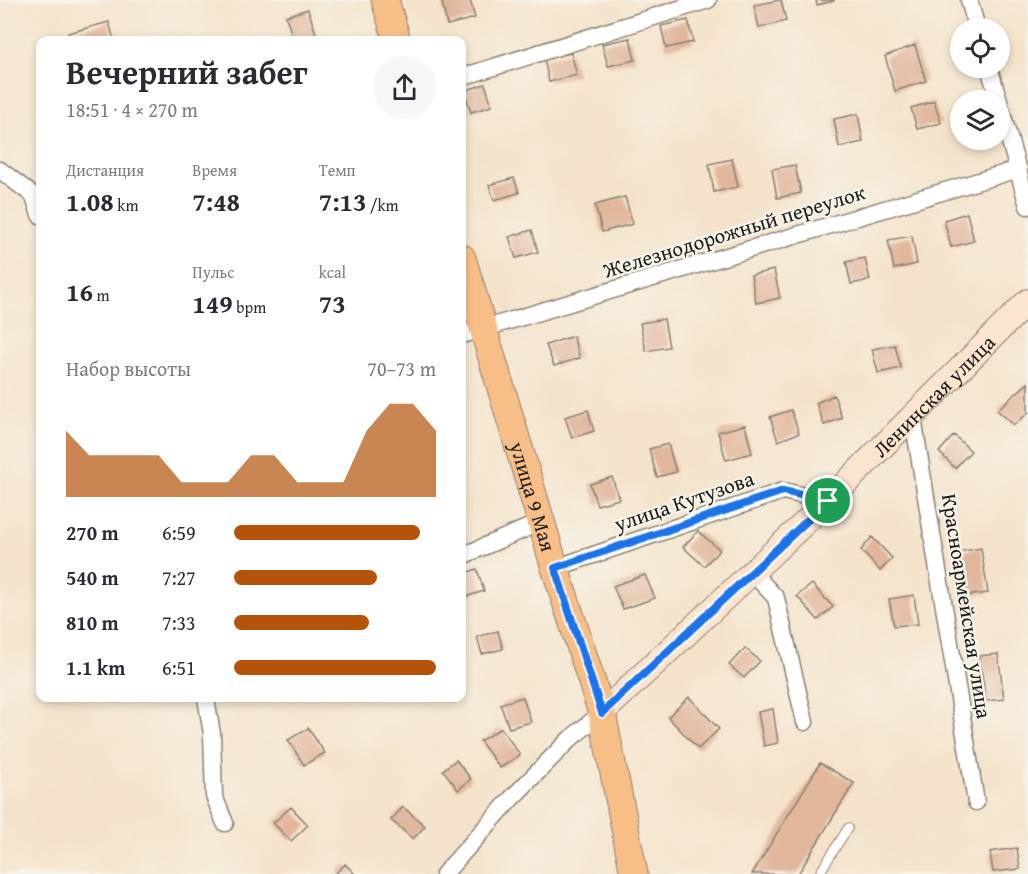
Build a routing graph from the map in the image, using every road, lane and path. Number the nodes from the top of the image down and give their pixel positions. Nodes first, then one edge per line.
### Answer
1 (385, 0) edge
2 (708, 0) edge
3 (969, 0) edge
4 (974, 18) edge
5 (396, 36) edge
6 (466, 76) edge
7 (1010, 138) edge
8 (1019, 169) junction
9 (0, 170) edge
10 (36, 194) edge
11 (1028, 206) edge
12 (466, 285) edge
13 (1028, 302) edge
14 (473, 333) edge
15 (913, 418) junction
16 (828, 501) junction
17 (540, 522) junction
18 (466, 554) edge
19 (555, 568) junction
20 (752, 572) junction
21 (207, 702) edge
22 (602, 713) junction
23 (805, 722) dead end
24 (976, 802) dead end
25 (225, 823) dead end
26 (848, 828) dead end
27 (444, 874) edge
28 (634, 874) edge
29 (819, 874) edge

1 - 5 main road
2 - 6 street
3 - 4 street
7 - 8 street
8 - 11 street
8 - 14 street, Железнодорожный переулок
9 - 10 street
12 - 14 main road, улица 9 Мая
13 - 15 main road, Ленинская улица
14 - 17 main road, улица 9 Мая
15 - 16 main road, Ленинская улица
15 - 24 street, Красноармейская улица
16 - 19 street, улица Кутузова
16 - 20 main road, Ленинская улица
17 - 18 street
17 - 19 main road, улица 9 Мая
19 - 22 main road, улица 9 Мая
20 - 22 main road, Ленинская улица
20 - 23 street
21 - 25 street
22 - 27 street
22 - 28 main road, улица 9 Мая
26 - 29 lane

